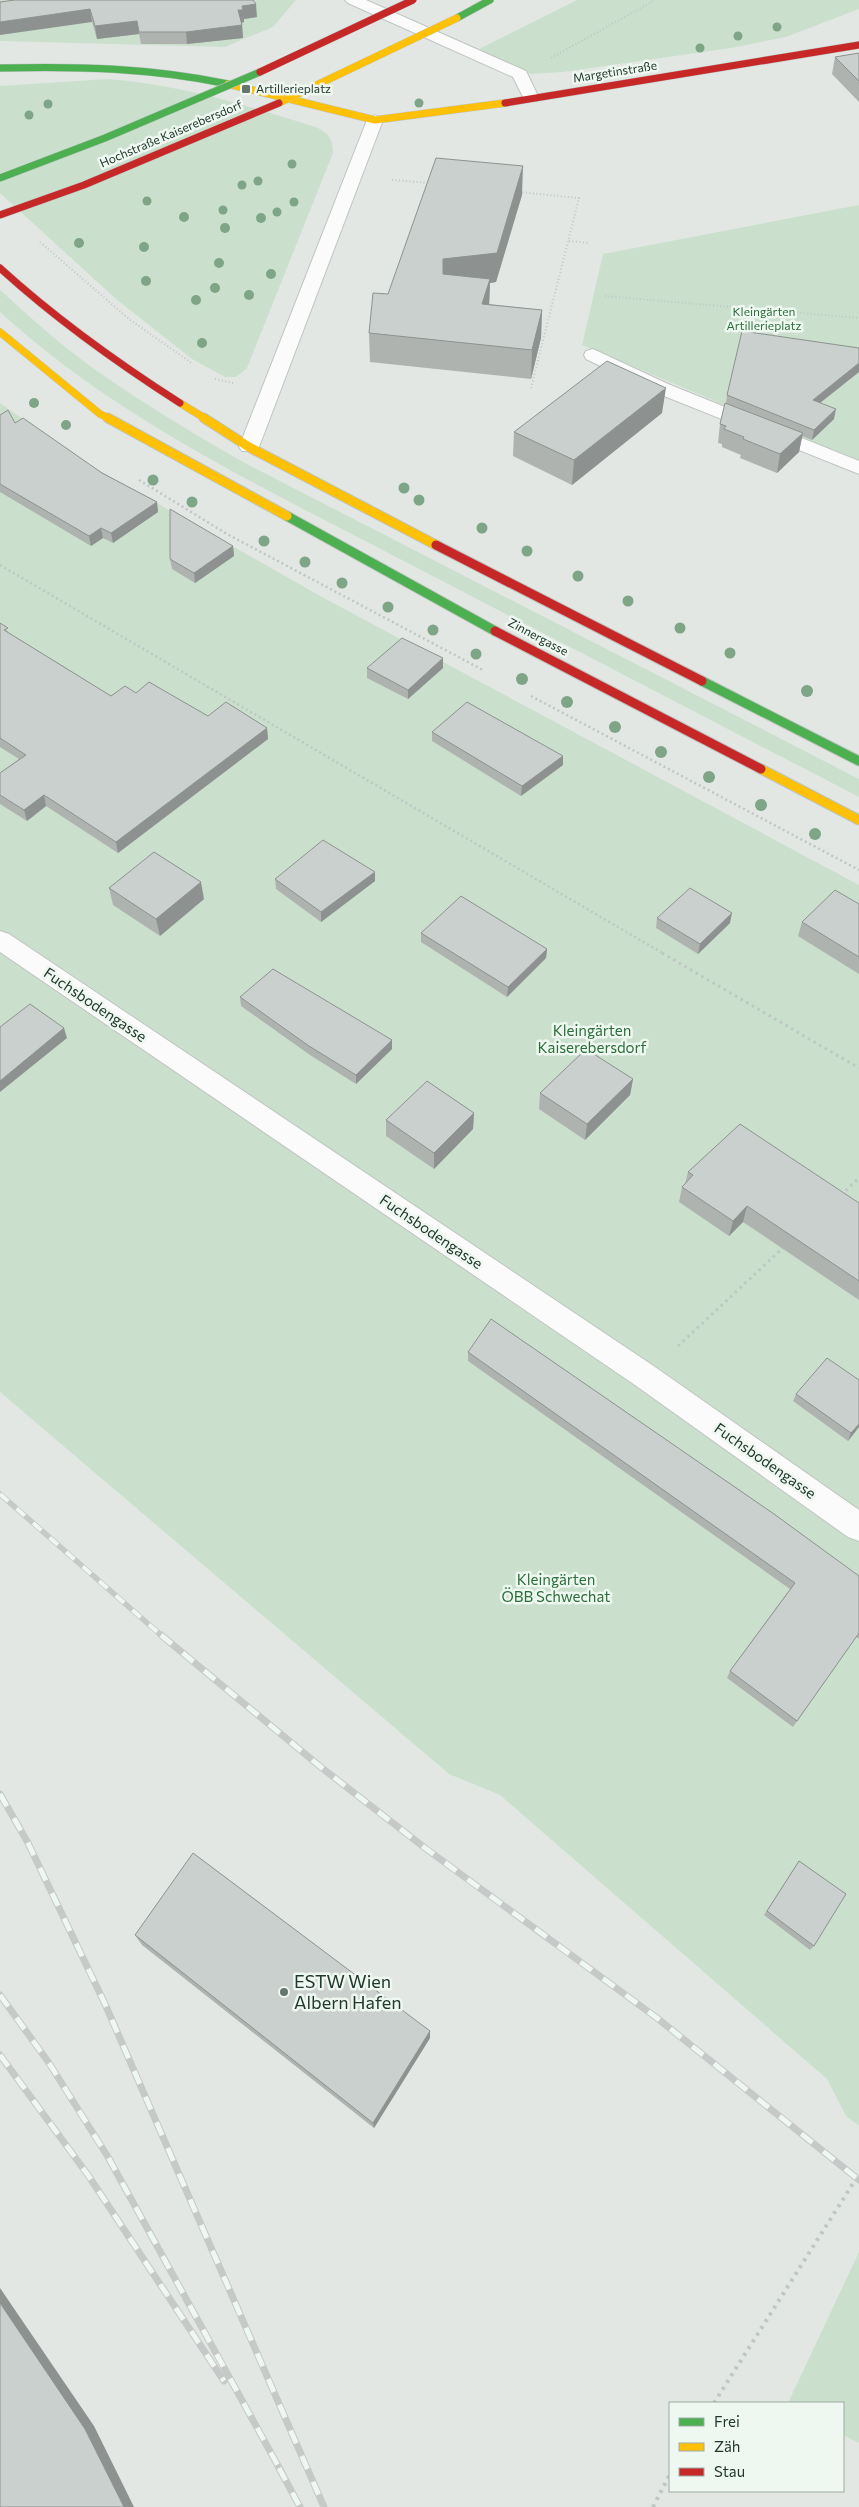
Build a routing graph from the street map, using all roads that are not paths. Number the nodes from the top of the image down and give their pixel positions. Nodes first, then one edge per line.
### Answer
1 (353, 0) edge
2 (413, 0) edge
3 (490, 0) edge
4 (859, 45) edge
5 (0, 68) edge
6 (531, 98) junction
7 (375, 120) junction
8 (0, 178) edge
9 (0, 215) edge
10 (0, 268) edge
11 (0, 332) edge
12 (593, 355) dead end
13 (249, 447) junction
14 (859, 468) edge
15 (859, 761) edge
16 (859, 820) edge
17 (0, 940) edge
18 (859, 1527) edge

1 - 6 street
2 - 8 main road, Hochstraße Kaiserebersdorf, bridge
3 - 9 main road, Hochstraße Kaiserebersdorf, bridge
4 - 6 main road, Margetinstraße
5 - 7 main road
6 - 7 main road, Margetinstraße
7 - 13 street
10 - 13 main road
11 - 16 main road, Zinnergasse
12 - 14 street
13 - 15 main road
17 - 18 street, Fuchsbodengasse

